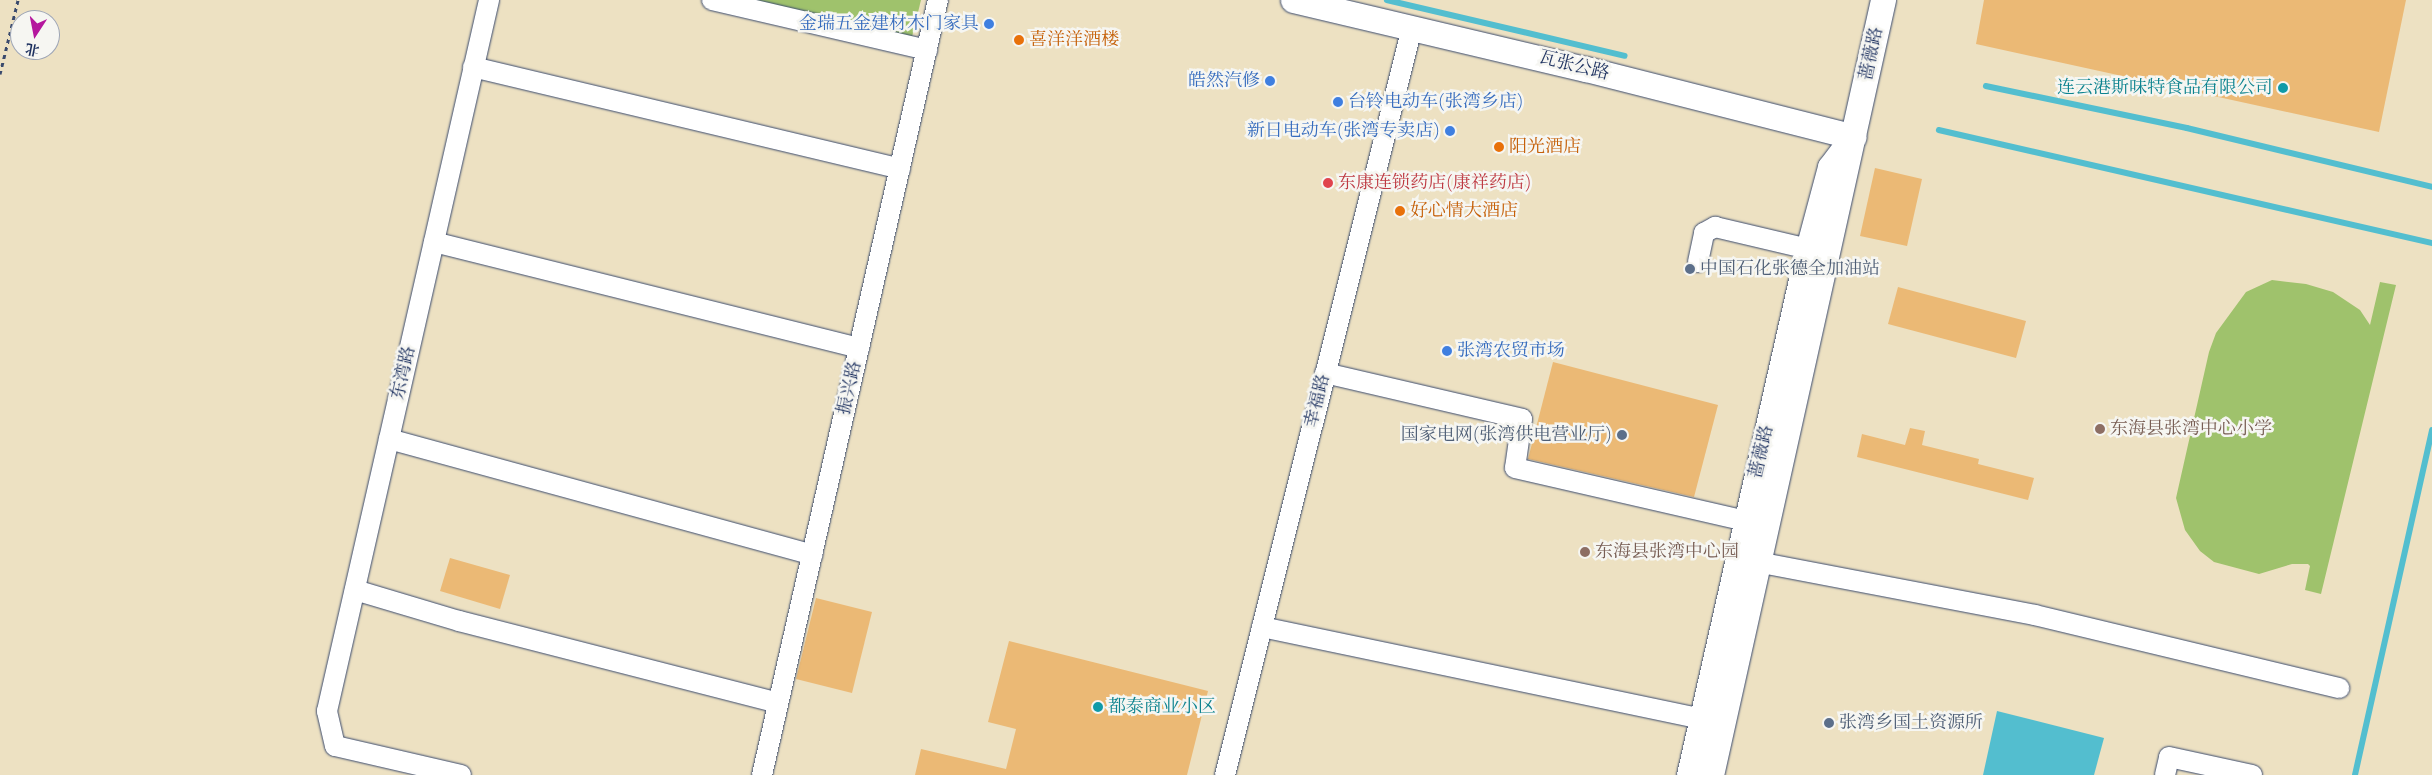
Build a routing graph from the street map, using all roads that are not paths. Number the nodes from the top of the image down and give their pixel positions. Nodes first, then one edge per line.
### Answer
1 (489, 0) edge
2 (712, 0) edge
3 (938, 0) edge
4 (1293, 0) edge
5 (1883, 0) edge
6 (1412, 28) junction
7 (927, 50) junction
8 (473, 67) junction
9 (1854, 137) junction
10 (900, 169) junction
11 (434, 242) junction
12 (1808, 249) junction
13 (1698, 262) dead end
14 (859, 348) junction
15 (1325, 373) junction
16 (389, 439) junction
17 (1746, 521) junction
18 (812, 555) junction
19 (1758, 562) junction
20 (354, 590) junction
21 (1262, 626) junction
22 (2339, 688) dead end
23 (778, 703) junction
24 (1701, 720) junction
25 (461, 775) edge
26 (762, 775) edge
27 (1225, 775) edge
28 (1689, 775) edge
29 (1711, 775) edge
30 (2164, 775) edge
31 (2252, 775) edge

1 - 8 street, 东湾路
2 - 7 street
3 - 7 street, 振兴路
4 - 6 main road, 瓦张公路
5 - 9 main road, 蔷薇路
6 - 9 main road, 瓦张公路
6 - 15 street, 幸福路
7 - 10 street, 振兴路
8 - 10 street
8 - 11 street, 东湾路
9 - 12 main road, 蔷薇路
9 - 19 main road, 蔷薇路
10 - 14 street, 振兴路
11 - 14 street
11 - 16 street, 东湾路
12 - 13 street
12 - 17 main road, 蔷薇路
14 - 18 street, 振兴路
15 - 17 street
15 - 21 street, 幸福路
16 - 18 street
16 - 20 street, 东湾路
17 - 24 main road, 蔷薇路
18 - 23 street, 振兴路
19 - 22 street
19 - 29 main road, 蔷薇路
20 - 23 street
20 - 25 street, 东湾路
21 - 24 street
21 - 27 street, 幸福路
23 - 26 street, 振兴路
24 - 28 main road, 蔷薇路
30 - 31 street

